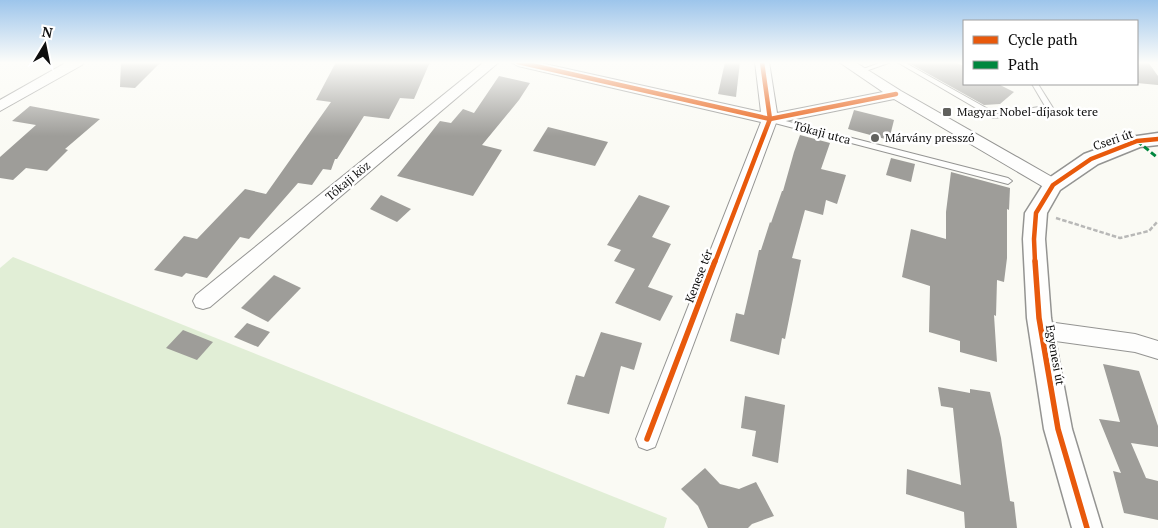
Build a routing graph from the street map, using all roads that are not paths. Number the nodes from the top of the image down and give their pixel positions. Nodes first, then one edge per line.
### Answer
1 (34, 87) edge
2 (462, 87) edge
3 (627, 87) edge
4 (765, 87) edge
5 (884, 87) edge
6 (944, 87) edge
7 (1037, 87) edge
8 (896, 94) junction
9 (0, 106) edge
10 (770, 119) junction
11 (1158, 139) edge
12 (1008, 181) dead end
13 (1053, 185) junction
14 (203, 301) dead end
15 (1041, 330) junction
16 (1158, 350) edge
17 (647, 439) dead end
18 (1087, 528) edge

1 - 9 street
2 - 14 street, Tókaji köz
3 - 10 street, Tókaji utca
4 - 10 street
5 - 8 street
6 - 7 lane
8 - 10 street
8 - 13 street
10 - 12 lane, Tókaji utca
10 - 17 street, Kenese tér
11 - 13 street, Cseri út
13 - 15 street, Egyenesi út
15 - 16 street
15 - 18 street, Egyenesi út

